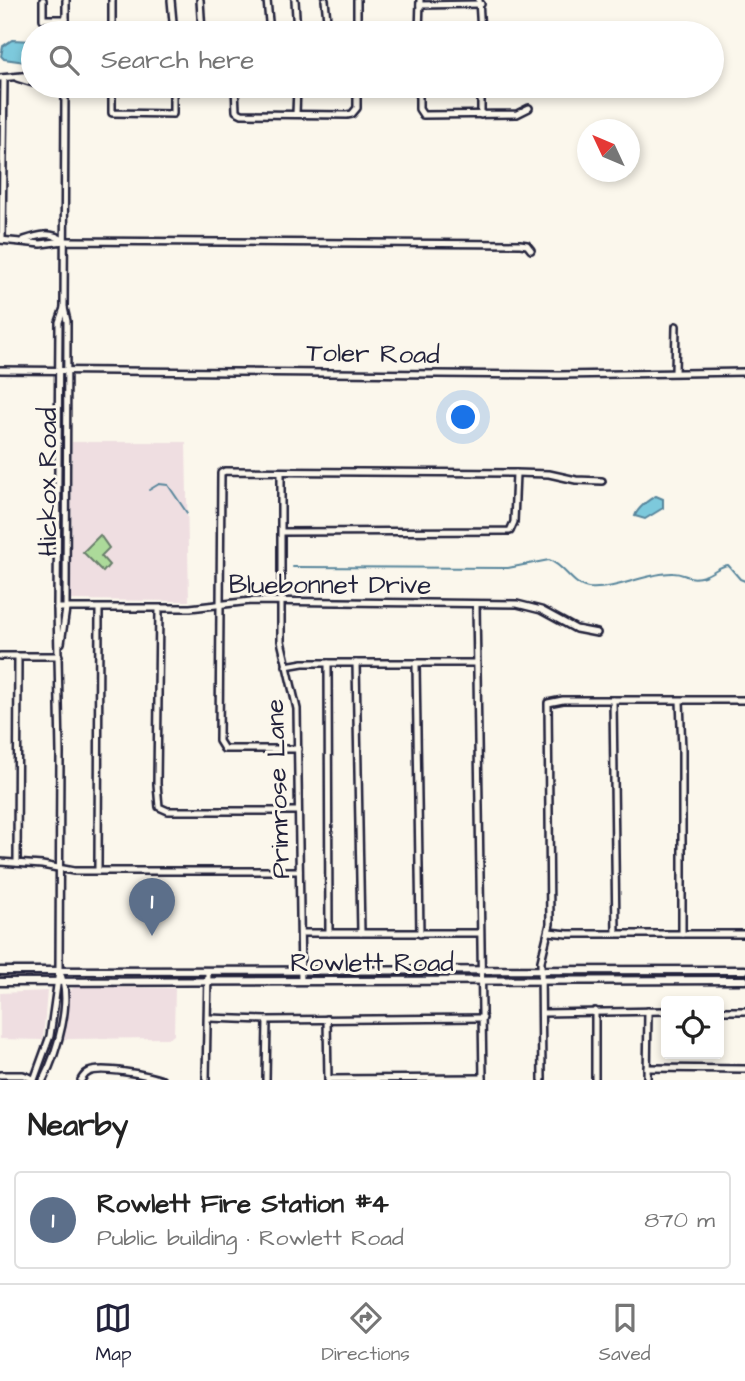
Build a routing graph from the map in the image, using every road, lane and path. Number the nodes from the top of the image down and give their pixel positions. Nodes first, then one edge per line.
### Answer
1 (43, 0) edge
2 (66, 0) edge
3 (111, 0) edge
4 (171, 0) edge
5 (200, 0) edge
6 (267, 0) edge
7 (296, 0) edge
8 (326, 0) edge
9 (357, 0) edge
10 (480, 2) edge
11 (420, 3) edge
12 (66, 19) joint
13 (112, 21) edge
14 (173, 21) edge
15 (201, 21) edge
16 (269, 21) edge
17 (297, 21) edge
18 (327, 21) edge
19 (357, 21) edge
20 (419, 21) edge
21 (481, 21) edge
22 (21, 77) edge
23 (2, 78) edge
24 (17, 78) junction
25 (21, 79) edge
26 (65, 98) edge
27 (112, 98) edge
28 (173, 98) edge
29 (235, 98) edge
30 (297, 98) edge
31 (357, 98) edge
32 (419, 98) edge
33 (481, 98) edge
34 (529, 108) dead end
35 (296, 114) junction
36 (481, 114) junction
37 (1, 240) edge
38 (64, 240) junction
39 (531, 250) dead end
40 (64, 308) junction
41 (676, 326) dead end
42 (0, 370) edge
43 (59, 370) junction
44 (67, 370) junction
45 (675, 372) junction
46 (745, 372) edge
47 (281, 472) junction
48 (516, 473) junction
49 (602, 481) dead end
50 (59, 489) junction
51 (67, 489) junction
52 (58, 500) junction
53 (282, 532) junction
54 (66, 550) junction
55 (280, 601) junction
56 (219, 604) junction
57 (476, 604) junction
58 (57, 608) junction
59 (66, 609) junction
60 (99, 609) junction
61 (159, 609) junction
62 (597, 633) dead end
63 (0, 656) edge
64 (18, 656) junction
65 (59, 656) junction
66 (328, 663) junction
67 (356, 663) junction
68 (476, 663) junction
69 (416, 664) junction
70 (286, 666) junction
71 (613, 700) junction
72 (745, 700) edge
73 (680, 701) junction
74 (298, 749) junction
75 (298, 811) junction
76 (0, 862) edge
77 (17, 863) junction
78 (59, 870) junction
79 (99, 870) junction
80 (299, 871) junction
81 (549, 932) junction
82 (300, 933) junction
83 (329, 933) junction
84 (361, 933) junction
85 (480, 933) junction
86 (419, 934) junction
87 (616, 934) junction
88 (682, 934) junction
89 (745, 934) edge
90 (301, 969) junction
91 (482, 970) junction
92 (542, 970) junction
93 (745, 970) edge
94 (0, 971) edge
95 (59, 971) junction
96 (208, 971) junction
97 (542, 980) junction
98 (301, 981) junction
99 (482, 981) junction
100 (745, 981) edge
101 (0, 982) edge
102 (55, 982) junction
103 (65, 982) junction
104 (208, 982) junction
105 (595, 1011) junction
106 (648, 1011) junction
107 (661, 1011) edge
108 (724, 1011) edge
109 (745, 1012) edge
110 (543, 1013) junction
111 (208, 1018) junction
112 (483, 1018) junction
113 (327, 1019) junction
114 (267, 1020) junction
115 (51, 1033) junction
116 (59, 1036) junction
117 (647, 1068) junction
118 (745, 1069) edge
119 (0, 1075) edge
120 (328, 1079) edge
121 (483, 1079) edge
122 (34, 1080) edge
123 (43, 1080) edge
124 (81, 1080) edge
125 (162, 1080) edge
126 (206, 1080) edge
127 (267, 1080) edge
128 (542, 1080) edge
129 (595, 1080) edge
130 (647, 1080) edge

1 - 12 street
2 - 12 street
3 - 13 street
4 - 14 street
5 - 15 street
6 - 16 street
7 - 17 street
8 - 18 street
9 - 19 street
10 - 11 street
10 - 21 street
11 - 20 street
22 - 24 street
23 - 24 street
23 - 37 street
24 - 25 street
26 - 38 street, Hickox Road
27 - 28 street
29 - 35 street
30 - 35 street
31 - 35 street
32 - 36 street
33 - 36 street
34 - 36 street
37 - 38 street
38 - 39 street
38 - 40 street, Hickox Road
40 - 43 street, Hickox Road
40 - 44 street, Hickox Road
41 - 45 street
42 - 43 street, Toler Road
43 - 44 street, Toler Road
43 - 50 street, Hickox Road
44 - 45 street, Toler Road
44 - 51 street, Hickox Road
45 - 46 street, Toler Road
47 - 48 street
47 - 53 street, Primrose Lane
47 - 56 street
48 - 49 street
48 - 53 street
50 - 51 street
50 - 52 street, Hickox Road
51 - 54 street, Hickox Road
52 - 54 street
52 - 58 street, Hickox Road
53 - 55 street, Primrose Lane
54 - 59 street, Hickox Road
55 - 56 street, Bluebonnet Drive
55 - 57 street, Bluebonnet Drive
55 - 70 street, Primrose Lane
56 - 61 street, Bluebonnet Drive
56 - 74 street
57 - 62 street, Bluebonnet Drive
57 - 68 street
58 - 59 street, Bluebonnet Drive
58 - 65 street, Hickox Road
59 - 60 street, Bluebonnet Drive
59 - 65 street, Hickox Road
60 - 61 street, Bluebonnet Drive
60 - 79 street
61 - 75 street
63 - 64 street
64 - 65 street
64 - 77 street
65 - 78 street, Hickox Road
66 - 67 street
66 - 70 street
66 - 83 street
67 - 69 street
67 - 84 street
68 - 69 street
68 - 85 street
69 - 86 street
70 - 74 street, Primrose Lane
71 - 73 street
71 - 81 street
71 - 87 street
72 - 73 street
73 - 88 street
74 - 75 street, Primrose Lane
75 - 80 street, Primrose Lane
76 - 77 street
77 - 78 street
78 - 79 street
78 - 95 street, Hickox Road
79 - 80 street
80 - 82 street, Primrose Lane
81 - 87 street
81 - 92 street
82 - 83 street
82 - 90 street, Primrose Lane
83 - 84 street
84 - 86 street
85 - 86 street
85 - 91 street
87 - 88 street
88 - 89 street
90 - 91 main road, Rowlett Road
90 - 96 main road, Rowlett Road
90 - 98 street, Primrose Lane
91 - 92 main road, Rowlett Road
91 - 99 street
92 - 93 main road, Rowlett Road
92 - 97 street
94 - 95 main road, Rowlett Road
95 - 96 main road, Rowlett Road
95 - 102 street, Hickox Road
95 - 103 street, Hickox Road
96 - 104 street
97 - 99 main road, Rowlett Road
97 - 100 main road, Rowlett Road
97 - 110 street
98 - 99 main road, Rowlett Road
98 - 104 main road, Rowlett Road
99 - 112 street
101 - 102 main road, Rowlett Road
102 - 103 main road, Rowlett Road
102 - 115 street, Hickox Road
103 - 104 main road, Rowlett Road
103 - 116 street
104 - 111 street
105 - 106 street
105 - 110 street
105 - 129 street
106 - 107 street
106 - 117 street
108 - 109 street
110 - 128 street
111 - 114 street
111 - 126 street
112 - 113 street
112 - 121 street
113 - 114 street
113 - 120 street
114 - 127 street
115 - 116 street
115 - 122 street, Hickox Road
116 - 123 street
117 - 118 street
117 - 130 street
119 - 122 street
120 - 121 street
124 - 125 street

